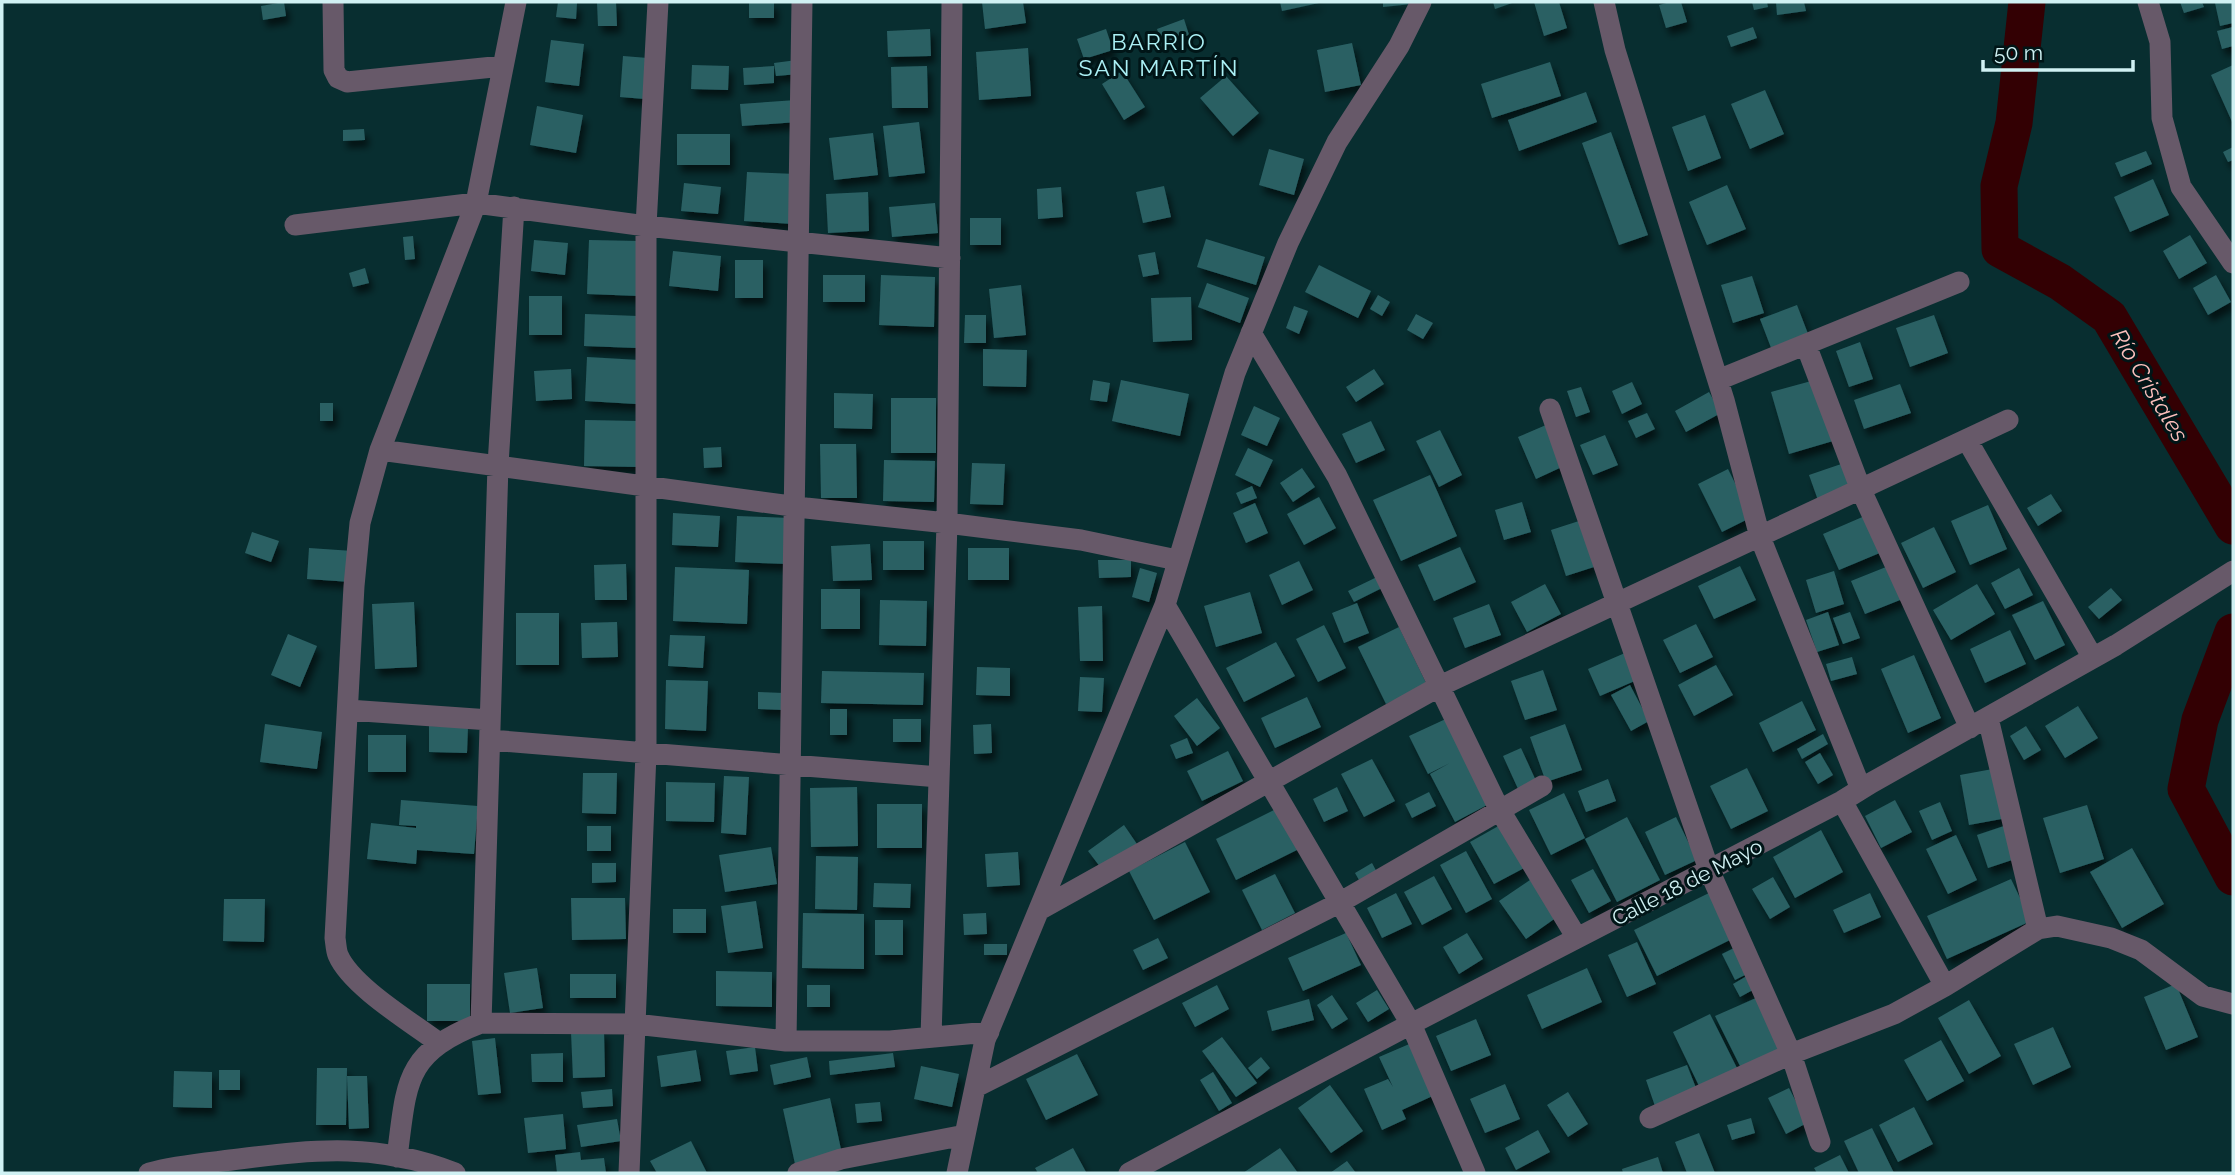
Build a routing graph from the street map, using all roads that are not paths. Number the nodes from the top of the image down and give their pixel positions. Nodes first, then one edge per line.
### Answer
1 (333, 2) edge
2 (516, 2) edge
3 (658, 2) edge
4 (802, 2) edge
5 (952, 2) edge
6 (1421, 2) edge
7 (1604, 2) edge
8 (2148, 2) edge
9 (503, 66) junction
10 (476, 203) junction
11 (514, 207) junction
12 (295, 225) dead end
13 (646, 226) junction
14 (799, 242) junction
15 (950, 258) junction
16 (2233, 263) edge
17 (1959, 282) dead end
18 (1251, 333) junction
19 (1806, 345) junction
20 (1718, 380) junction
21 (1550, 409) dead end
22 (2008, 420) dead end
23 (1967, 440) junction
24 (380, 450) junction
25 (498, 465) junction
26 (646, 486) junction
27 (1861, 489) junction
28 (795, 506) junction
29 (947, 523) junction
30 (1760, 537) junction
31 (1177, 560) junction
32 (2233, 571) edge
33 (1165, 604) junction
34 (1616, 604) junction
35 (2093, 658) junction
36 (1440, 686) junction
37 (348, 710) junction
38 (1979, 723) junction
39 (490, 730) junction
40 (646, 753) junction
41 (790, 765) junction
42 (939, 777) junction
43 (1269, 782) junction
44 (1542, 786) dead end
45 (1861, 789) junction
46 (1842, 801) junction
47 (1499, 809) junction
48 (1709, 870) junction
49 (1339, 903) junction
50 (1039, 910) junction
51 (2038, 929) junction
52 (1577, 938) junction
53 (1945, 986) junction
54 (2233, 1004) edge
55 (481, 1023) junction
56 (635, 1024) junction
57 (1411, 1024) junction
58 (989, 1032) junction
59 (931, 1037) junction
60 (786, 1041) junction
61 (439, 1043) junction
62 (1791, 1054) junction
63 (975, 1087) junction
64 (1650, 1118) dead end
65 (965, 1135) junction
66 (1820, 1142) dead end
67 (397, 1157) junction
68 (149, 1173) edge
69 (455, 1173) edge
70 (629, 1173) edge
71 (798, 1173) edge
72 (957, 1173) edge
73 (1129, 1173) edge
74 (1475, 1173) edge

1 - 9 street
2 - 9 street
3 - 13 street
4 - 14 street
5 - 15 street
6 - 18 street
7 - 20 street
8 - 16 street
9 - 10 street
10 - 11 street
10 - 12 street
10 - 24 street
11 - 13 street
11 - 25 street
13 - 14 street
13 - 26 street
14 - 15 street
14 - 28 street
15 - 29 street
17 - 19 street
18 - 31 street
18 - 36 street
19 - 20 street
19 - 27 street
20 - 30 street
21 - 34 street
22 - 23 street
23 - 27 street
23 - 35 street
24 - 25 street
24 - 37 street
25 - 26 street
25 - 39 street
26 - 28 street
26 - 40 street
27 - 30 street
27 - 38 street
28 - 29 street
28 - 41 street
29 - 31 street
29 - 42 street
30 - 34 street
30 - 45 street
31 - 33 street
32 - 35 street, Calle 18 de Mayo
33 - 43 street
33 - 50 street
34 - 36 street
34 - 48 street
35 - 38 street, Calle 18 de Mayo
36 - 43 street
36 - 47 street
37 - 39 street
37 - 61 street
38 - 45 street, Calle 18 de Mayo
38 - 51 street
39 - 40 street
39 - 55 street
40 - 41 street
40 - 56 street
41 - 42 street
41 - 60 street
42 - 59 street
43 - 49 street
43 - 50 street
44 - 47 street
45 - 46 street, Calle 18 de Mayo
46 - 48 street, Calle 18 de Mayo
46 - 53 street
47 - 49 street
47 - 52 street
48 - 52 street, Calle 18 de Mayo
48 - 62 street
49 - 57 street
49 - 63 street
50 - 58 street
51 - 53 street
51 - 54 street
52 - 57 street, Calle 18 de Mayo
53 - 62 street
55 - 56 street
55 - 61 street
56 - 60 street
56 - 70 street
57 - 73 street, Calle 18 de Mayo
57 - 74 street
58 - 59 street
58 - 63 street
59 - 60 street
61 - 67 street
62 - 64 street
62 - 66 street
63 - 65 street
65 - 71 street
65 - 72 street
67 - 68 street
67 - 69 street

